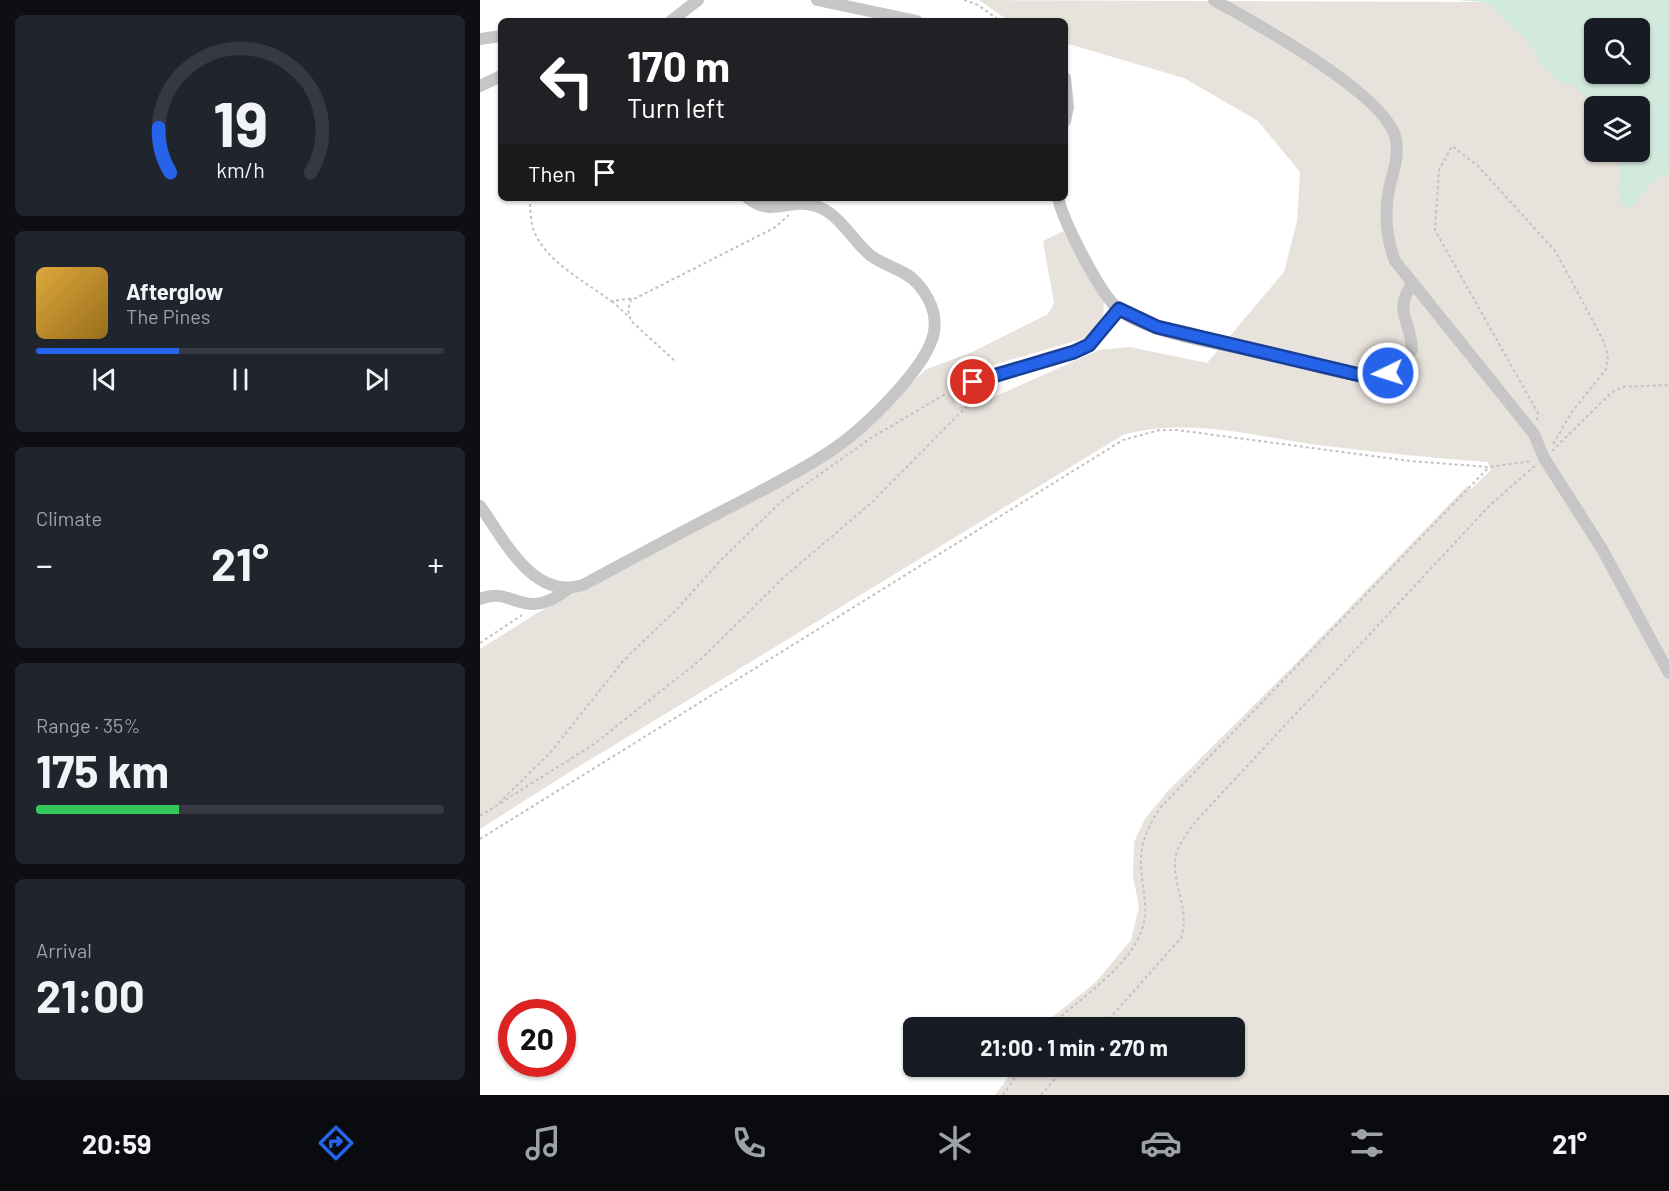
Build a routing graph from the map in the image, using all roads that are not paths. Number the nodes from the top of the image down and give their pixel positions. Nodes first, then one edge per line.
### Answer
1 (698, 0) edge
2 (817, 0) edge
3 (1214, 0) edge
4 (675, 18) edge
5 (903, 18) edge
6 (498, 36) edge
7 (480, 39) edge
8 (498, 77) edge
9 (480, 86) edge
10 (752, 201) edge
11 (790, 201) edge
12 (797, 201) edge
13 (1059, 201) edge
14 (1412, 284) junction
15 (1119, 309) junction
16 (957, 388) road end
17 (480, 506) edge
18 (569, 589) junction
19 (480, 599) edge
20 (1669, 673) edge

1 - 4 lane
2 - 5 lane
3 - 14 lane
6 - 7 lane
8 - 9 lane
10 - 11 lane
12 - 18 lane
13 - 15 lane
14 - 15 lane
14 - 20 lane
15 - 16 lane
17 - 18 lane
18 - 19 lane

